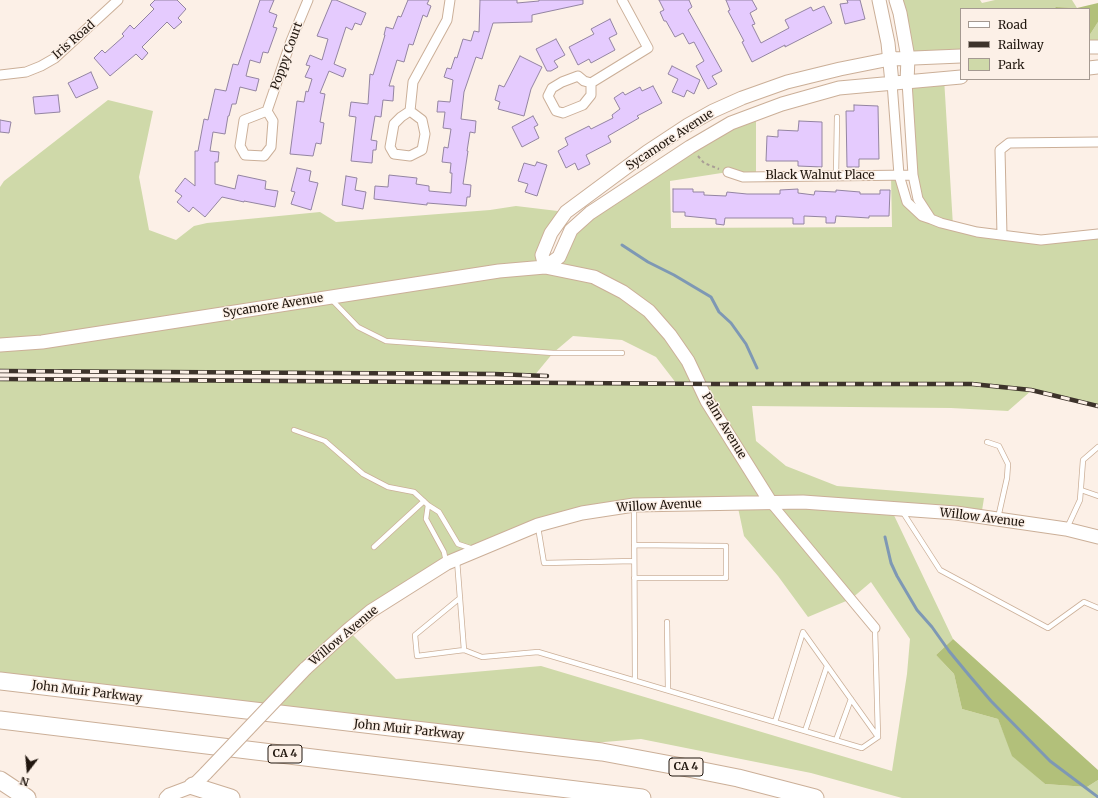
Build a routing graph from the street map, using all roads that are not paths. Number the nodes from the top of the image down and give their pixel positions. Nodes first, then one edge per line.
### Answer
1 (118, 0) edge
2 (308, 0) edge
3 (450, 0) edge
4 (622, 0) edge
5 (879, 0) edge
6 (896, 0) edge
7 (960, 56) edge
8 (908, 58) junction
9 (890, 59) junction
10 (0, 75) edge
11 (960, 77) edge
12 (907, 82) junction
13 (591, 83) junction
14 (892, 83) junction
15 (267, 111) junction
16 (410, 111) junction
17 (837, 117) dead end
18 (1098, 142) edge
19 (728, 172) road end
20 (899, 175) junction
21 (914, 175) junction
22 (836, 176) junction
23 (931, 219) junction
24 (1098, 234) edge
25 (1002, 235) junction
26 (545, 267) junction
27 (329, 297) junction
28 (0, 345) edge
29 (622, 353) dead end
30 (294, 430) dead end
31 (988, 442) dead end
32 (1098, 447) edge
33 (1081, 490) junction
34 (1098, 496) edge
35 (426, 503) junction
36 (771, 503) junction
37 (634, 505) junction
38 (901, 510) junction
39 (998, 519) junction
40 (538, 526) junction
41 (1066, 529) junction
42 (1098, 537) edge
43 (634, 545) junction
44 (374, 547) dead end
45 (476, 550) junction
46 (452, 561) junction
47 (634, 561) junction
48 (634, 578) junction
49 (460, 598) junction
50 (1098, 608) edge
51 (667, 622) dead end
52 (875, 628) joint
53 (464, 650) junction
54 (826, 666) junction
55 (635, 680) junction
56 (0, 681) edge
57 (668, 690) junction
58 (851, 699) junction
59 (0, 720) edge
60 (775, 722) junction
61 (805, 731) junction
62 (878, 737) junction
63 (836, 740) junction
64 (0, 780) edge
65 (569, 789) junction
66 (192, 792) edge
67 (26, 798) edge
68 (166, 798) edge
69 (231, 798) edge
70 (610, 798) edge
71 (642, 798) edge
72 (815, 798) edge

1 - 10 street, Iris Road
2 - 15 street, Poppy Court
3 - 16 street
4 - 13 street
5 - 9 main road
6 - 8 main road
7 - 8 main road, Sycamore Avenue
8 - 9 main road, Sycamore Avenue
8 - 12 main road
9 - 14 main road
9 - 26 main road, Sycamore Avenue
11 - 12 main road, Sycamore Avenue
12 - 14 main road, Sycamore Avenue
12 - 21 street
13 - 13 street
14 - 20 street
14 - 26 main road, Sycamore Avenue
15 - 15 street
16 - 16 street
17 - 22 lane
18 - 25 street
19 - 22 street, Black Walnut Place
20 - 21 street, Black Walnut Place
20 - 22 street, Black Walnut Place
20 - 23 street
21 - 23 street
23 - 25 street
24 - 25 street
26 - 27 main road, Sycamore Avenue
26 - 36 main road, Palm Avenue
27 - 28 main road, Sycamore Avenue
27 - 29 lane
30 - 35 lane
31 - 39 lane
32 - 33 lane
33 - 34 lane
33 - 41 lane
35 - 44 lane
35 - 45 lane
35 - 46 lane
36 - 37 main road, Willow Avenue
36 - 38 main road, Willow Avenue
36 - 52 street, Palm Avenue
37 - 40 main road, Willow Avenue
37 - 43 lane
38 - 39 main road, Willow Avenue
38 - 50 lane
39 - 41 main road, Willow Avenue
40 - 45 main road, Willow Avenue
40 - 47 lane
41 - 42 main road, Willow Avenue
43 - 47 lane
43 - 48 lane
45 - 46 main road, Willow Avenue
46 - 49 lane
46 - 66 main road, Willow Avenue, bridge
47 - 48 lane
48 - 55 lane
49 - 53 lane
49 - 53 lane
51 - 57 lane
52 - 62 lane
53 - 55 lane
54 - 58 lane
54 - 60 lane
54 - 61 lane
55 - 57 lane
56 - 72 highway, John Muir Parkway / CA 4
57 - 60 lane
58 - 62 lane
58 - 63 lane
59 - 65 highway, CA 4
60 - 61 lane
61 - 63 lane
62 - 63 lane
64 - 67 highway
65 - 70 highway
65 - 71 highway, CA 4
66 - 68 main road, Willow Avenue
66 - 69 highway

